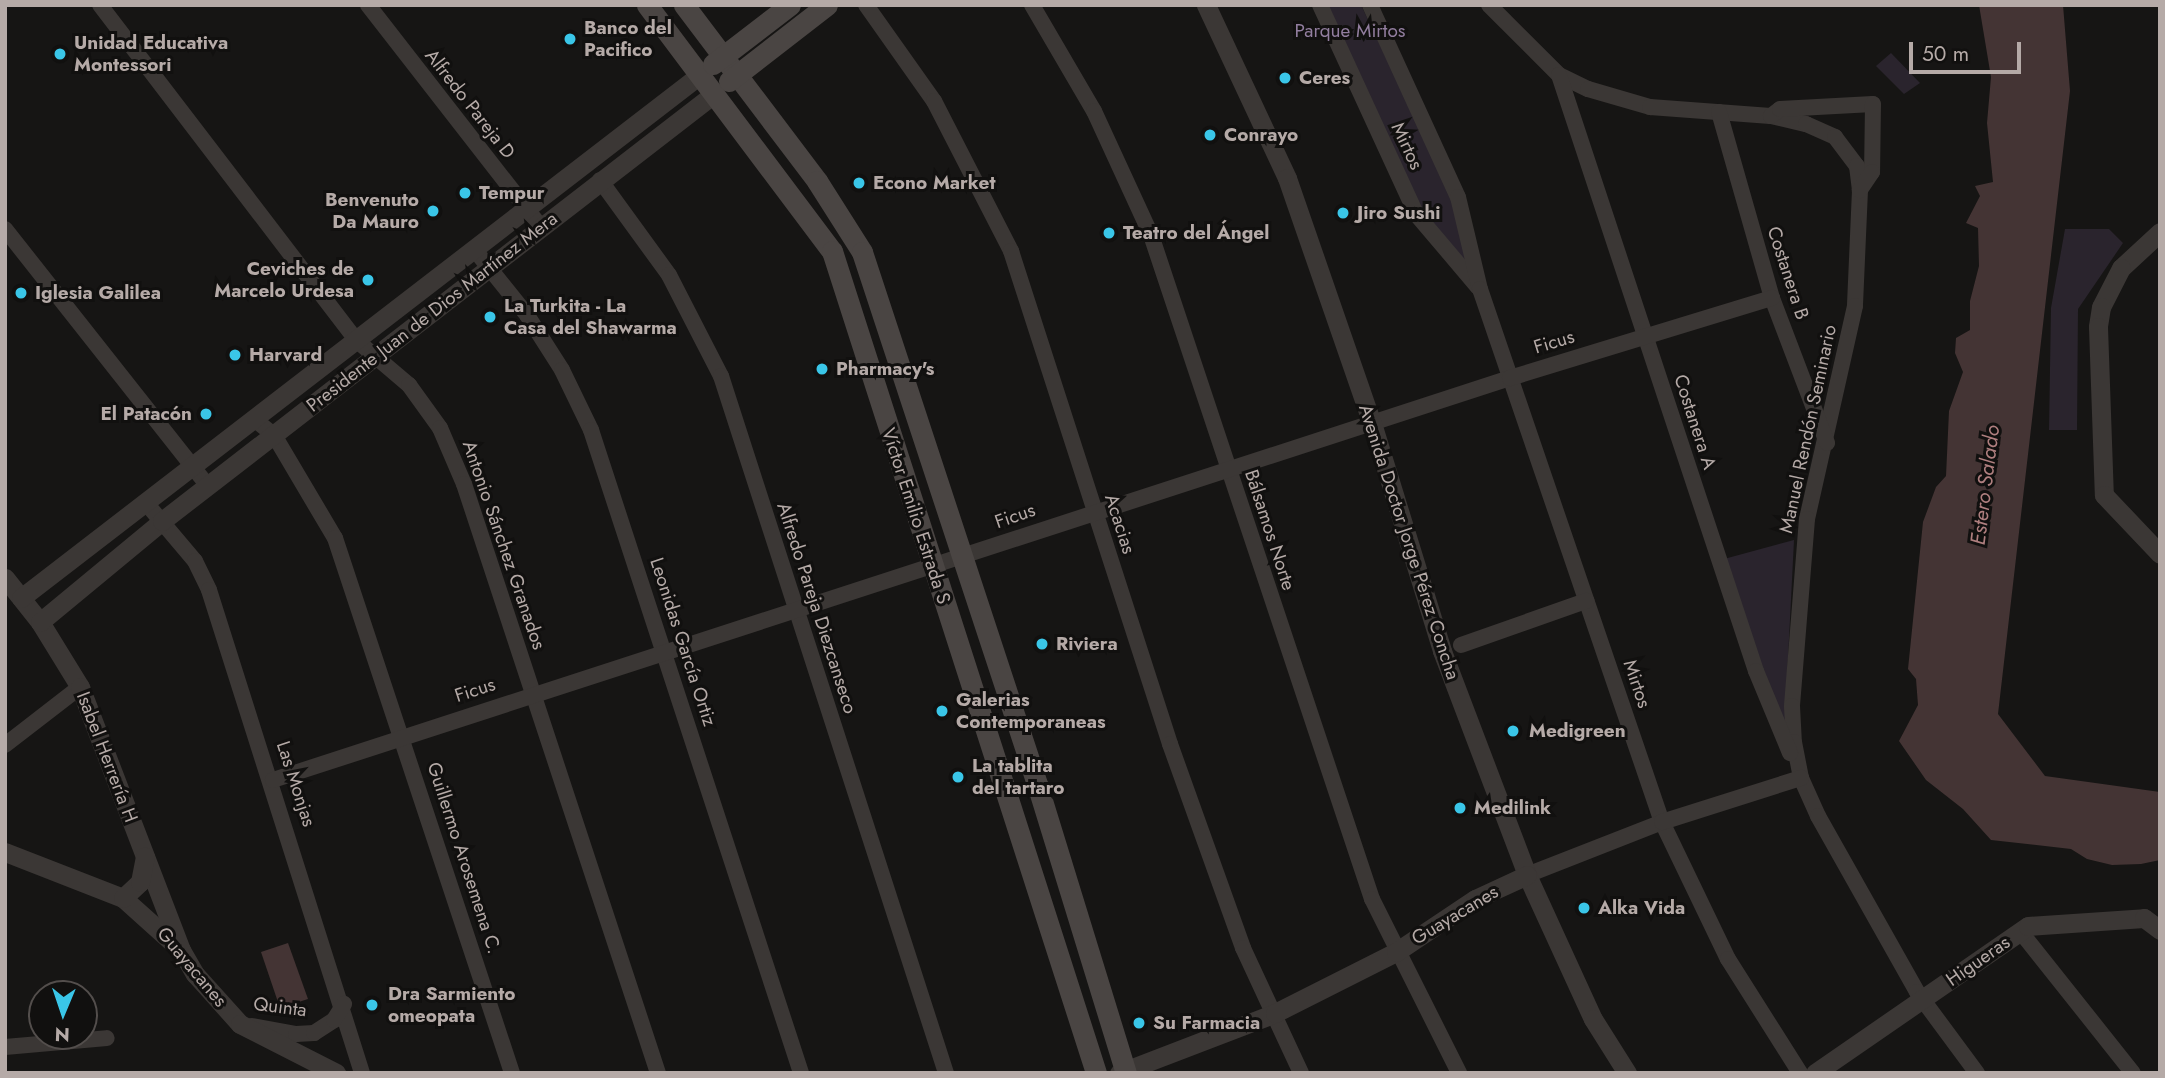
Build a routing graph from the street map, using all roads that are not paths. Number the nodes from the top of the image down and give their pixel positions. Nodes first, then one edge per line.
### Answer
1 (100, 5) edge
2 (368, 5) edge
3 (647, 5) edge
4 (663, 5) edge
5 (684, 5) edge
6 (790, 5) edge
7 (827, 5) edge
8 (866, 5) edge
9 (1032, 5) edge
10 (1206, 5) edge
11 (1320, 5) edge
12 (1370, 5) edge
13 (1489, 5) edge
14 (712, 65) junction
15 (739, 74) junction
16 (1559, 75) junction
17 (715, 93) junction
18 (1719, 112) junction
19 (1771, 116) junction
20 (600, 180) junction
21 (1860, 190) junction
22 (525, 209) junction
23 (541, 228) junction
24 (5, 229) edge
25 (2160, 232) edge
26 (474, 249) junction
27 (489, 267) junction
28 (1480, 289) junction
29 (1772, 298) junction
30 (878, 306) junction
31 (850, 315) junction
32 (1645, 335) junction
33 (356, 340) junction
34 (376, 353) junction
35 (1510, 377) junction
36 (254, 419) junction
37 (1372, 423) junction
38 (274, 435) junction
39 (1827, 443) junction
40 (193, 467) junction
41 (1228, 470) junction
42 (208, 486) junction
43 (146, 503) junction
44 (1094, 512) junction
45 (162, 521) junction
46 (2160, 554) edge
47 (960, 557) junction
48 (934, 567) junction
49 (5, 578) edge
50 (21, 598) junction
51 (1586, 601) junction
52 (795, 608) junction
53 (40, 622) junction
54 (1461, 645) dead end
55 (664, 650) junction
56 (80, 687) junction
57 (533, 694) junction
58 (401, 736) junction
59 (5, 745) edge
60 (1801, 778) junction
61 (272, 780) junction
62 (1037, 784) junction
63 (1007, 792) junction
64 (1662, 822) junction
65 (5, 852) edge
66 (145, 856) junction
67 (1527, 875) junction
68 (123, 898) junction
69 (2160, 930) edge
70 (2020, 931) junction
71 (181, 950) junction
72 (1396, 952) junction
73 (1922, 1000) junction
74 (344, 1004) junction
75 (1275, 1013) junction
76 (240, 1024) junction
77 (107, 1038) dead end
78 (5, 1047) edge
79 (1123, 1072) edge
80 (336, 1073) edge
81 (362, 1073) edge
82 (512, 1073) edge
83 (658, 1073) edge
84 (801, 1073) edge
85 (946, 1073) edge
86 (1096, 1073) edge
87 (1301, 1073) edge
88 (1458, 1073) edge
89 (1627, 1073) edge
90 (1800, 1073) edge
91 (1815, 1073) edge
92 (1977, 1073) edge
93 (2133, 1073) edge

1 - 33 street, Antonio Sánchez Granados
2 - 22 street, Alfredo Pareja D
3 - 14 main road, Víctor Emilio Estrada S
4 - 14 main road
5 - 14 main road, Víctor Emilio Estrada S
6 - 14 main road, Presidente Juan de Dios Martínez Mera
7 - 15 main road, Presidente Juan de Dios Martínez Mera
8 - 44 street, Acacias
9 - 41 street, Bálsamos Norte
10 - 37 street, Avenida Doctor Jorge Pérez Concha
11 - 28 street, Mirtos
12 - 28 street, Mirtos
13 - 16 street, Manuel Rendón Seminario
14 - 15 main road, Víctor Emilio Estrada S
14 - 17 main road, Víctor Emilio Estrada S
14 - 22 street, Presidente Juan de Dios Martínez Mera
15 - 17 main road, Presidente Juan de Dios Martínez Mera
15 - 30 main road, Víctor Emilio Estrada S
16 - 18 street, Manuel Rendón Seminario
16 - 32 street, Costanera A
17 - 20 street, Presidente Juan de Dios Martínez Mera
17 - 31 main road, Víctor Emilio Estrada S
18 - 19 street, Manuel Rendón Seminario
18 - 29 street, Costanera B
19 - 21 street, Manuel Rendón Seminario
19 - 21 street
20 - 23 street, Presidente Juan de Dios Martínez Mera
20 - 52 street, Alfredo Pareja Diezcanseco
21 - 39 street, Manuel Rendón Seminario
22 - 23 street, Alfredo Pareja D
22 - 26 street, Presidente Juan de Dios Martínez Mera
23 - 27 street, Presidente Juan de Dios Martínez Mera
24 - 40 street
25 - 46 street
26 - 27 street, Leonidas García Ortiz
26 - 33 street, Presidente Juan de Dios Martínez Mera
27 - 34 street, Presidente Juan de Dios Martínez Mera
27 - 55 street, Leonidas García Ortiz
28 - 35 street, Mirtos
29 - 32 street, Ficus
29 - 39 street, Costanera B
30 - 31 main road
30 - 47 main road, Víctor Emilio Estrada S
31 - 48 main road, Víctor Emilio Estrada S
32 - 35 street, Ficus
32 - 60 street, Costanera A
33 - 34 street, Antonio Sánchez Granados
33 - 36 street, Presidente Juan de Dios Martínez Mera
34 - 38 street, Presidente Juan de Dios Martínez Mera
34 - 57 street, Antonio Sánchez Granados
35 - 37 street, Ficus
35 - 51 street, Mirtos
36 - 38 street
36 - 40 street, Presidente Juan de Dios Martínez Mera
37 - 41 street, Ficus
37 - 67 street, Avenida Doctor Jorge Pérez Concha
38 - 42 street, Presidente Juan de Dios Martínez Mera
38 - 58 street, Guillermo Arosemena C.
39 - 60 street, Manuel Rendón Seminario
40 - 42 street
40 - 43 street, Presidente Juan de Dios Martínez Mera
41 - 44 street, Ficus
41 - 72 street, Bálsamos Norte
42 - 45 street, Presidente Juan de Dios Martínez Mera
43 - 45 street
43 - 50 street, Presidente Juan de Dios Martínez Mera
44 - 47 street, Ficus
44 - 75 street, Acacias
45 - 53 street, Presidente Juan de Dios Martínez Mera
45 - 61 street, Las Monjas
47 - 48 street, Ficus
47 - 62 main road, Víctor Emilio Estrada S
48 - 52 street, Ficus
48 - 63 main road, Víctor Emilio Estrada S
49 - 50 street, Isabel Herrería H
50 - 53 street, Isabel Herrería H
51 - 54 street
51 - 64 street, Mirtos
52 - 55 street, Ficus
52 - 85 street, Alfredo Pareja Diezcanseco
53 - 56 street, Isabel Herrería H
55 - 57 street, Ficus
55 - 84 street, Leonidas García Ortiz
56 - 59 street
56 - 66 street, Isabel Herrería H
57 - 58 street, Ficus
57 - 83 street, Antonio Sánchez Granados
58 - 61 street, Ficus
58 - 82 street, Guillermo Arosemena C.
60 - 64 street, Guayacanes
60 - 73 street, Manuel Rendón Seminario
61 - 74 street, Las Monjas
62 - 63 main road
62 - 79 main road, Víctor Emilio Estrada S
63 - 86 main road, Víctor Emilio Estrada S
64 - 67 street, Guayacanes
64 - 90 street, Mirtos
65 - 68 street, Guayacanes
66 - 68 street
66 - 71 street, Isabel Herrería H
67 - 72 street, Guayacanes
67 - 89 street, Avenida Doctor Jorge Pérez Concha
68 - 71 street, Guayacanes
69 - 70 street, Higueras
70 - 73 street, Higueras
70 - 93 street
71 - 76 street, Guayacanes
72 - 75 street, Guayacanes
72 - 88 street, Bálsamos Norte
73 - 91 street, Higueras
73 - 92 street, Manuel Rendón Seminario
74 - 76 street, Quinta
74 - 81 street, Las Monjas
75 - 79 street, Guayacanes
75 - 87 street, Acacias
76 - 80 street, Guayacanes
77 - 78 street

